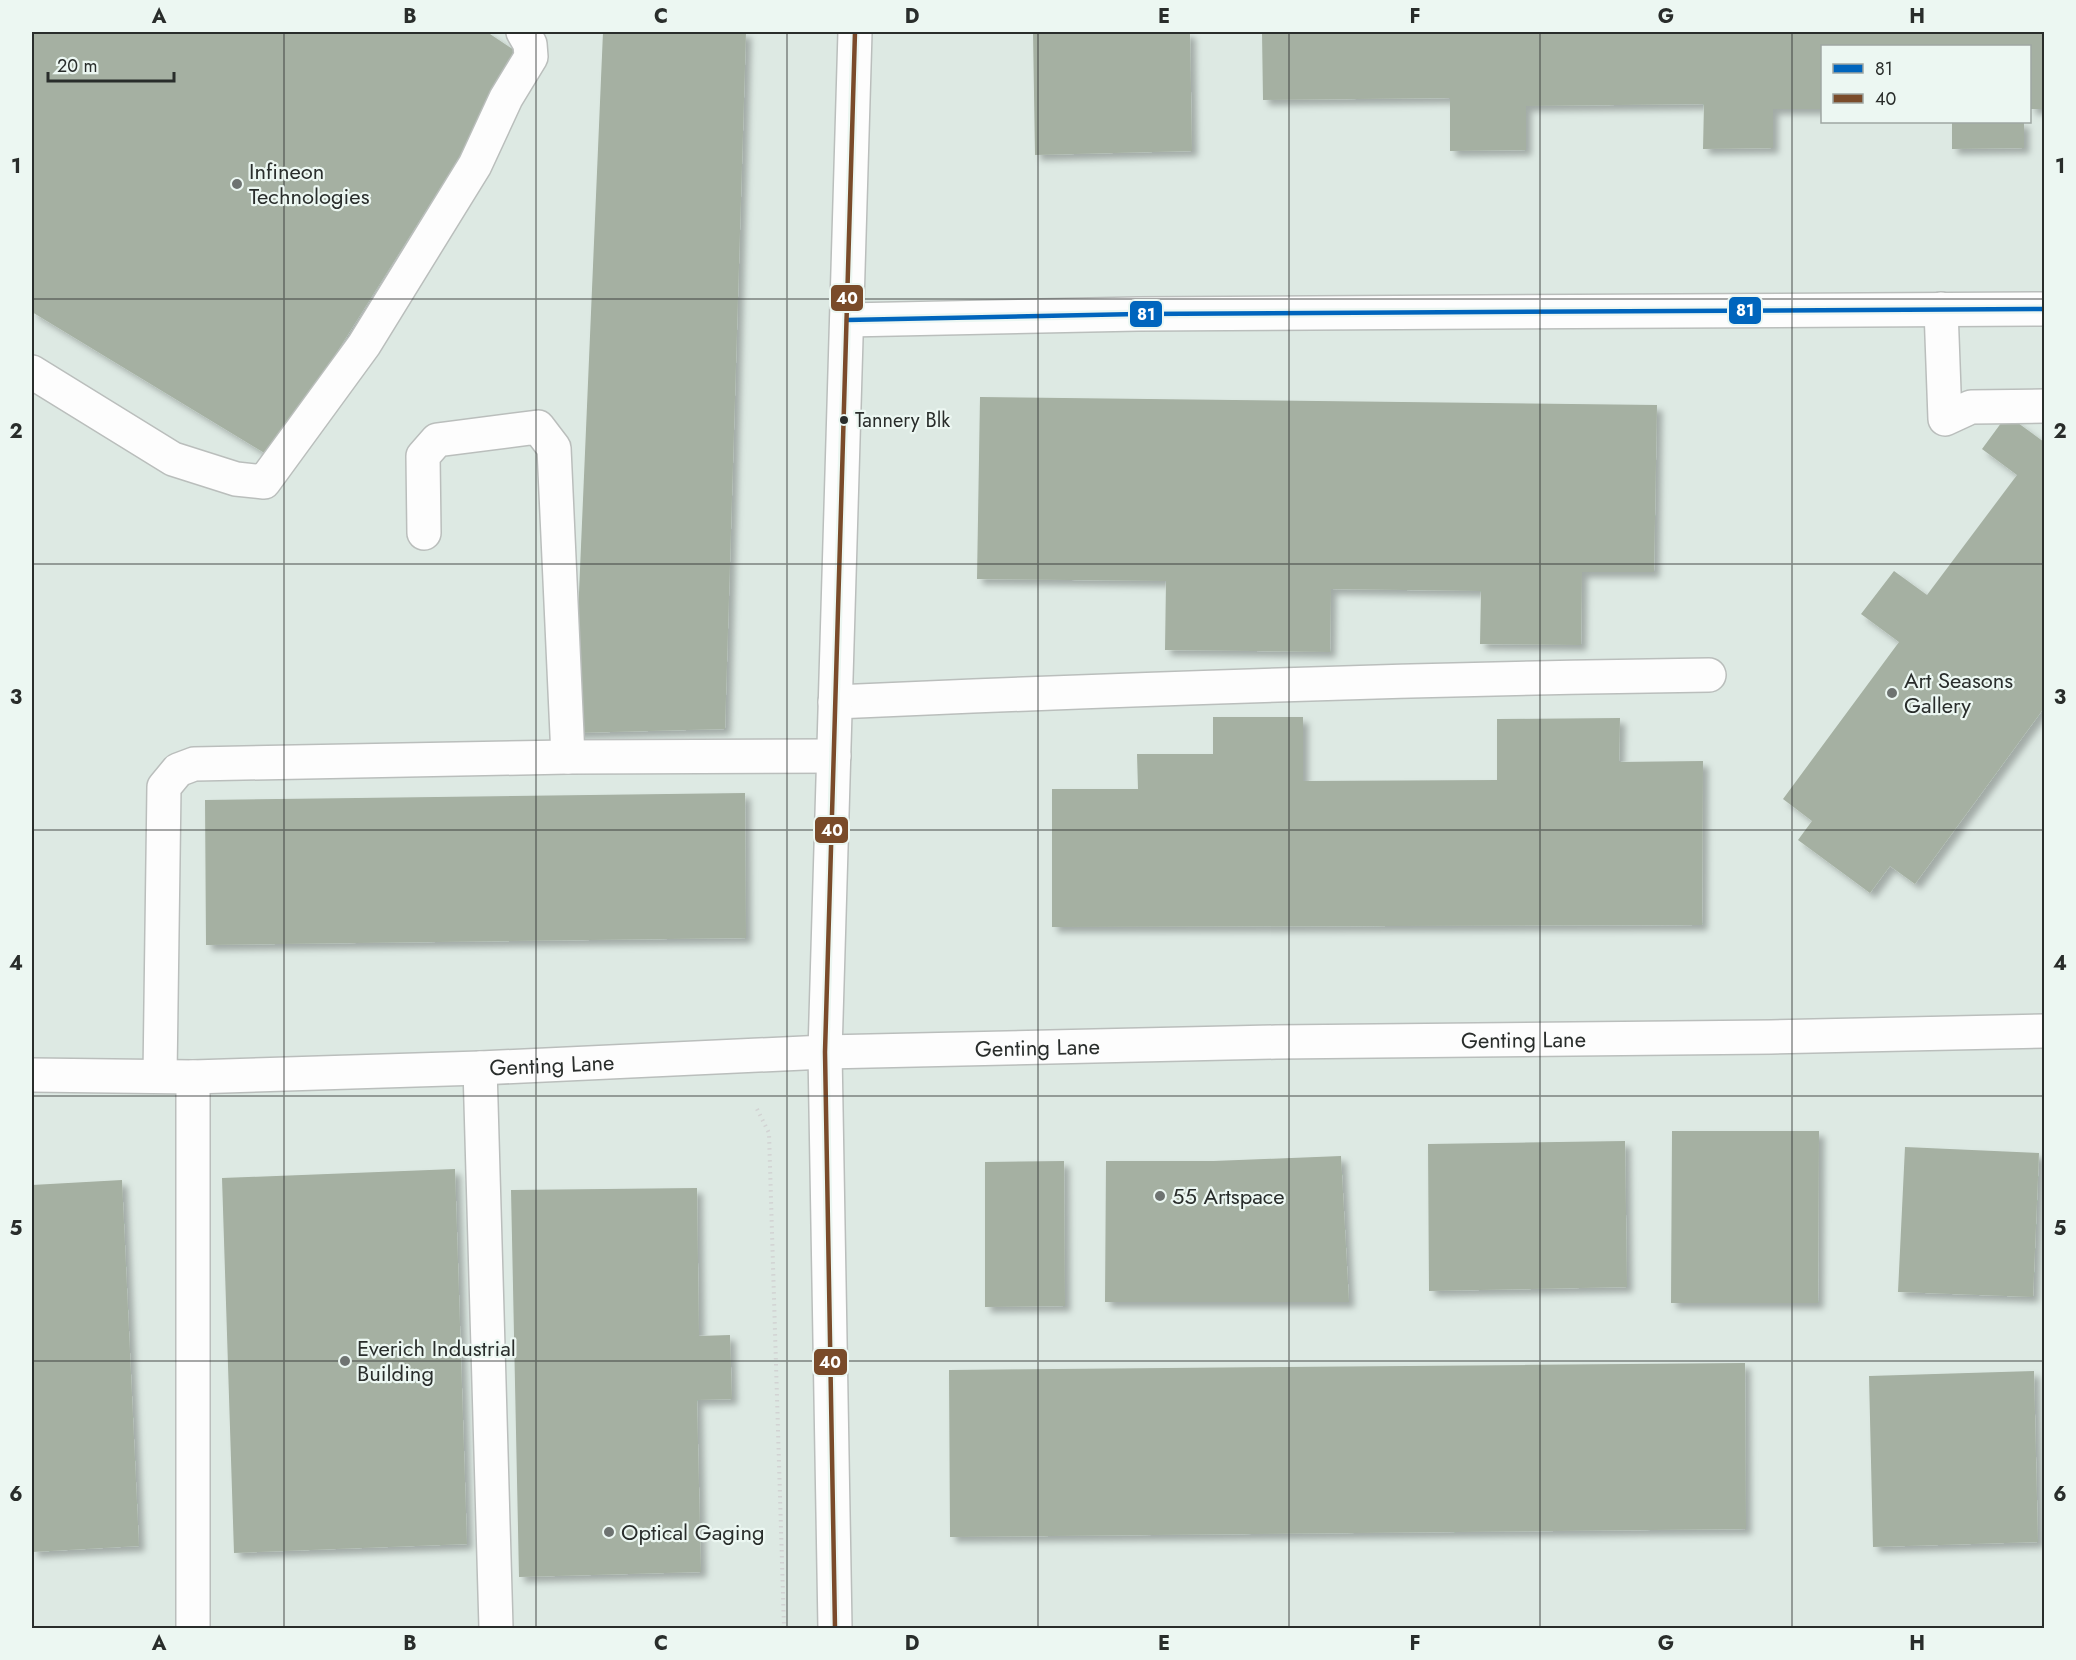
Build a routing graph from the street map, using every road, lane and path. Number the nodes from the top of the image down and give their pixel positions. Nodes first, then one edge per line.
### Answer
1 (524, 32) edge
2 (855, 32) edge
3 (1941, 309) junction
4 (2044, 309) edge
5 (847, 320) junction
6 (32, 372) edge
7 (2044, 406) edge
8 (424, 533) dead end
9 (1709, 675) dead end
10 (835, 702) junction
11 (834, 756) junction
12 (568, 757) junction
13 (2044, 1031) edge
14 (825, 1052) junction
15 (480, 1068) junction
16 (32, 1075) edge
17 (160, 1076) junction
18 (193, 1077) junction
19 (757, 1109) dead end
20 (193, 1629) edge
21 (496, 1629) edge
22 (784, 1629) edge
23 (835, 1629) edge

1 - 6 street
2 - 5 street
3 - 4 street
3 - 5 street
3 - 7 street
5 - 10 street
8 - 12 street
9 - 10 street
10 - 11 street
11 - 12 street
11 - 14 street
12 - 17 street
13 - 14 street, Genting Lane
14 - 15 street, Genting Lane
14 - 23 street
15 - 18 street, Genting Lane
15 - 21 street
16 - 17 street, Genting Lane
17 - 18 street, Genting Lane
18 - 20 street
19 - 22 path

